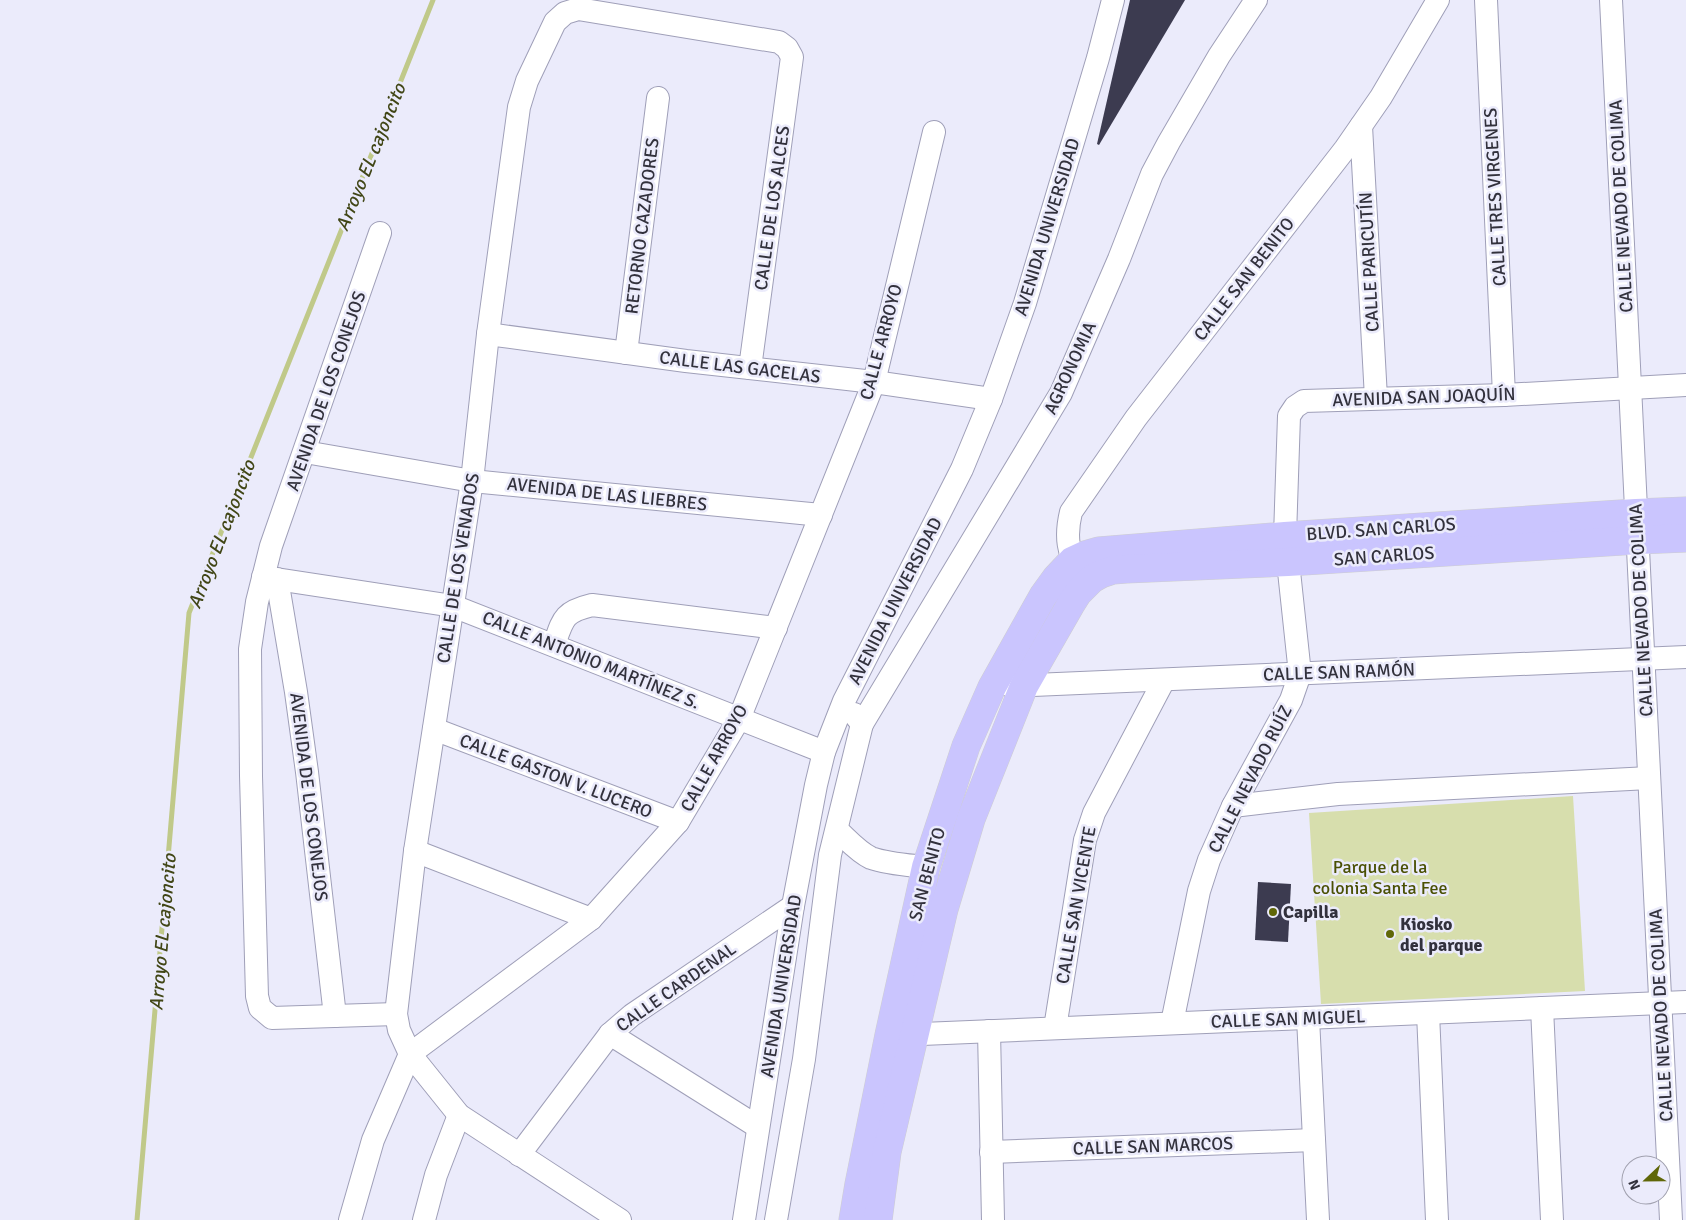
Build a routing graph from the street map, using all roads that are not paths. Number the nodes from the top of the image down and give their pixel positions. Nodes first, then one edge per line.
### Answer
1 (1113, 0) edge
2 (1256, 0) edge
3 (1438, 0) edge
4 (1486, 0) edge
5 (1611, 0) edge
6 (565, 13) joint
7 (658, 98) dead end
8 (1361, 126) junction
9 (934, 132) dead end
10 (380, 233) dead end
11 (488, 334) junction
12 (626, 354) junction
13 (750, 368) junction
14 (874, 382) junction
15 (1686, 385) edge
16 (1630, 388) junction
17 (1504, 395) junction
18 (1376, 398) junction
19 (991, 399) junction
20 (305, 452) junction
21 (472, 481) junction
22 (1686, 511) edge
23 (1636, 512) junction
24 (821, 515) junction
25 (1686, 538) edge
26 (1638, 540) junction
27 (1287, 549) junction
28 (1075, 559) junction
29 (270, 578) junction
30 (1086, 584) junction
31 (453, 606) junction
32 (776, 628) junction
33 (554, 645) junction
34 (1686, 657) edge
35 (1643, 660) junction
36 (1300, 674) junction
37 (1164, 680) junction
38 (1024, 686) junction
39 (992, 687) junction
40 (844, 701) junction
41 (739, 719) junction
42 (862, 724) junction
43 (434, 729) junction
44 (824, 752) junction
45 (1650, 778) junction
46 (1233, 806) junction
47 (678, 822) junction
48 (837, 830) junction
49 (415, 851) junction
50 (926, 867) junction
51 (793, 906) junction
52 (591, 919) junction
53 (1686, 1002) edge
54 (1660, 1003) junction
55 (1542, 1008) junction
56 (1428, 1013) junction
57 (396, 1014) junction
58 (335, 1016) junction
59 (1308, 1018) junction
60 (1172, 1023) junction
61 (1054, 1028) junction
62 (989, 1031) junction
63 (610, 1034) junction
64 (902, 1034) junction
65 (410, 1054) junction
66 (459, 1115) junction
67 (758, 1127) junction
68 (1314, 1140) junction
69 (991, 1152) junction
70 (519, 1154) junction
71 (350, 1220) edge
72 (424, 1220) edge
73 (620, 1220) edge
74 (744, 1220) edge
75 (776, 1220) edge
76 (853, 1220) edge
77 (878, 1220) edge
78 (993, 1220) edge
79 (1318, 1220) edge
80 (1437, 1220) edge
81 (1552, 1220) edge
82 (1671, 1220) edge

1 - 19 street, AVENIDA UNIVERSIDAD
2 - 42 street, AGRONOMIA
3 - 8 street, CALLE SAN BENITO
4 - 17 street, CALLE TRES VIRGENES
5 - 16 street, CALLE NEVADO DE COLIMA
6 - 11 street, CALLE DE LOS VENADOS
6 - 13 street, CALLE DE LOS ALCES
7 - 12 street, RETORNO CAZADORES
8 - 18 street, CALLE PARICUTÍN
8 - 28 street, CALLE SAN BENITO
9 - 14 street, CALLE ARROYO
10 - 20 street, AVENIDA DE LOS CONEJOS
11 - 12 street, CALLE LAS GACELAS
11 - 21 street, CALLE DE LOS VENADOS
12 - 13 street, CALLE LAS GACELAS
13 - 14 street, CALLE LAS GACELAS
14 - 19 street, CALLE LAS GACELAS
14 - 24 street, CALLE ARROYO
15 - 16 street, AVENIDA SAN JOAQUÍN
16 - 17 street, AVENIDA SAN JOAQUÍN
16 - 23 street, CALLE NEVADO DE COLIMA
17 - 18 street, AVENIDA SAN JOAQUÍN
18 - 27 street, AVENIDA SAN JOAQUÍN
19 - 40 street, AVENIDA UNIVERSIDAD
20 - 21 street, AVENIDA DE LAS LIEBRES
20 - 29 street, AVENIDA DE LOS CONEJOS
21 - 24 street, AVENIDA DE LAS LIEBRES
21 - 31 street, CALLE DE LOS VENADOS
22 - 23 main road, BLVD. SAN CARLOS
23 - 26 street, CALLE NEVADO DE COLIMA
23 - 27 main road, BLVD. SAN CARLOS
24 - 32 street, CALLE ARROYO
25 - 26 main road, SAN CARLOS
26 - 27 main road, SAN CARLOS
26 - 35 street, CALLE NEVADO DE COLIMA
27 - 28 main road, BLVD. SAN CARLOS
27 - 30 main road, SAN CARLOS
27 - 36 street, CALLE NEVADO RUÍZ
28 - 30 street
28 - 39 main road, SAN BENITO
29 - 31 street, CALLE ANTONIO MARTÍNEZ S.
29 - 58 street, AVENIDA DE LOS CONEJOS
29 - 58 street
30 - 38 main road, SAN BENITO
31 - 33 street, CALLE ANTONIO MARTÍNEZ S.
31 - 43 street, CALLE DE LOS VENADOS
32 - 33 street
32 - 41 street, CALLE ARROYO
33 - 41 street, CALLE ANTONIO MARTÍNEZ S.
34 - 35 street, CALLE SAN RAMÓN
35 - 36 street, CALLE SAN RAMÓN
35 - 45 street, CALLE NEVADO DE COLIMA
36 - 37 street, CALLE SAN RAMÓN
36 - 46 street, CALLE NEVADO RUÍZ
37 - 38 street, CALLE SAN RAMÓN
37 - 61 street, CALLE SAN VICENTE
38 - 39 street, CALLE SAN RAMÓN
38 - 64 main road, SAN BENITO
39 - 50 main road, SAN BENITO
40 - 42 street
40 - 44 street, AVENIDA UNIVERSIDAD
41 - 44 street, CALLE ANTONIO MARTÍNEZ S.
41 - 47 street, CALLE ARROYO
42 - 48 street
43 - 47 street, CALLE GASTON V. LUCERO
43 - 49 street, CALLE DE LOS VENADOS
44 - 51 street, AVENIDA UNIVERSIDAD
45 - 46 street
45 - 54 street, CALLE NEVADO DE COLIMA
46 - 60 street, CALLE NEVADO RUÍZ
47 - 52 street, CALLE ARROYO
48 - 50 street
48 - 75 street
49 - 52 street
49 - 57 street, CALLE DE LOS VENADOS
50 - 64 main road, SAN BENITO
51 - 63 street, CALLE CARDENAL
51 - 67 street, AVENIDA UNIVERSIDAD
52 - 65 street, CALLE ARROYO
53 - 54 street, CALLE SAN MIGUEL
54 - 55 street, CALLE SAN MIGUEL
54 - 82 street, CALLE NEVADO DE COLIMA
55 - 56 street, CALLE SAN MIGUEL
55 - 81 street
56 - 59 street, CALLE SAN MIGUEL
56 - 80 street
57 - 58 street
57 - 65 street, CALLE DE LOS VENADOS
59 - 60 street, CALLE SAN MIGUEL
59 - 68 street
60 - 61 street, CALLE SAN MIGUEL
61 - 62 street, CALLE SAN MIGUEL
62 - 64 street, CALLE SAN MIGUEL
62 - 69 street
63 - 67 street
63 - 70 street, CALLE CARDENAL
64 - 76 main road, SAN BENITO
64 - 77 main road, SAN BENITO
65 - 66 street, CALLE DE LOS VENADOS
65 - 71 street
66 - 70 street, CALLE DE LOS VENADOS
66 - 72 street
67 - 74 street, AVENIDA UNIVERSIDAD
68 - 69 street, CALLE SAN MARCOS
68 - 79 street
69 - 78 street
70 - 73 street, CALLE DE LOS VENADOS

